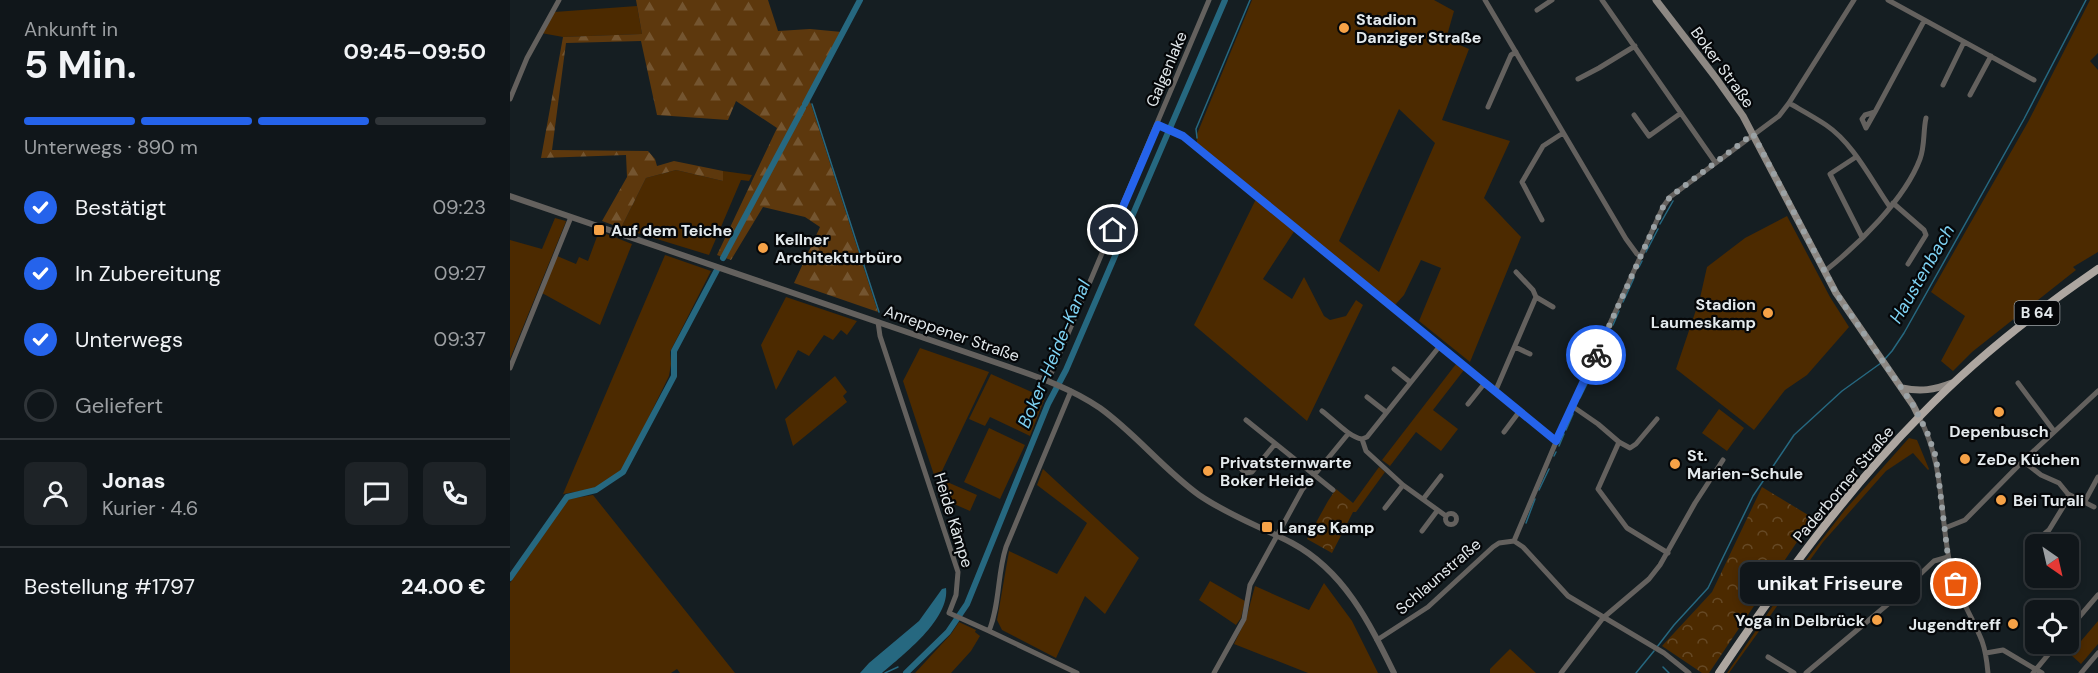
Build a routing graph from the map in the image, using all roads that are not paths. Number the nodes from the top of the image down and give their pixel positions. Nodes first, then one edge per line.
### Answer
1 (560, 0) edge
2 (1209, 0) edge
3 (1485, 0) edge
4 (1552, 0) edge
5 (1602, 0) edge
6 (1656, 0) edge
7 (1854, 0) edge
8 (1888, 0) edge
9 (1537, 10) dead end
10 (1924, 21) junction
11 (1964, 42) junction
12 (1635, 46) junction
13 (1516, 52) junction
14 (1991, 56) junction
15 (1578, 79) dead end
16 (2034, 80) dead end
17 (1943, 85) dead end
18 (1970, 95) dead end
19 (510, 99) edge
20 (1789, 103) junction
21 (1488, 107) dead end
22 (1875, 112) dead end
23 (1681, 113) junction
24 (1634, 115) dead end
25 (1926, 118) dead end
26 (1160, 126) junction
27 (1563, 133) junction
28 (1753, 134) junction
29 (1856, 157) junction
30 (1715, 162) junction
31 (510, 195) edge
32 (1891, 205) junction
33 (571, 217) junction
34 (1542, 220) dead end
35 (1862, 237) junction
36 (1640, 256) junction
37 (1908, 264) dead end
38 (2098, 269) edge
39 (1825, 271) junction
40 (1516, 272) dead end
41 (1536, 297) junction
42 (1553, 307) dead end
43 (878, 322) junction
44 (1439, 346) junction
45 (1515, 347) junction
46 (1530, 354) dead end
47 (510, 368) edge
48 (1394, 369) dead end
49 (1048, 381) junction
50 (1410, 382) junction
51 (1954, 382) junction
52 (2018, 383) dead end
53 (1484, 384) junction
54 (1902, 388) junction
55 (1071, 391) junction
56 (2098, 391) edge
57 (1495, 392) junction
58 (1367, 398) dead end
59 (1468, 404) dead end
60 (1572, 406) junction
61 (1322, 411) dead end
62 (1386, 412) junction
63 (1519, 412) junction
64 (1919, 417) junction
65 (1246, 420) dead end
66 (1657, 420) dead end
67 (2054, 431) junction
68 (1504, 432) dead end
69 (1348, 434) junction
70 (1362, 439) junction
71 (1556, 441) junction
72 (1618, 442) junction
73 (1275, 444) junction
74 (1723, 460) dead end
75 (2023, 461) junction
76 (1234, 463) dead end
77 (1314, 475) junction
78 (1441, 476) dead end
79 (2098, 477) edge
80 (1403, 485) junction
81 (1334, 490) dead end
82 (2068, 494) junction
83 (1424, 498) junction
84 (2085, 501) junction
85 (2094, 507) dead end
86 (1385, 508) dead end
87 (1437, 510) junction
88 (1446, 516) dead end
89 (1945, 528) junction
90 (1422, 531) dead end
91 (2044, 534) edge
92 (1277, 536) junction
93 (1514, 541) junction
94 (1668, 553) junction
95 (1948, 557) junction
96 (2098, 595) edge
97 (2079, 617) edge
98 (1603, 618) junction
99 (989, 631) junction
100 (1377, 640) junction
101 (2098, 653) edge
102 (1986, 654) junction
103 (2048, 654) edge
104 (1768, 657) dead end
105 (2034, 671) edge
106 (1077, 673) edge
107 (1214, 673) edge
108 (1394, 673) edge
109 (1561, 673) edge
110 (1689, 673) edge
111 (1719, 673) edge
112 (1794, 673) edge
113 (1806, 673) edge
114 (1988, 673) edge
115 (2042, 673) edge
116 (2081, 673) edge

1 - 19 street
2 - 26 street, Galgenlake
3 - 13 street
4 - 9 street
5 - 12 street
6 - 28 main road, Boker Straße
7 - 20 street
8 - 10 street
10 - 11 street
10 - 22 street
11 - 14 street
11 - 17 street
12 - 15 street
12 - 23 street
13 - 21 street
13 - 27 street
14 - 16 street
14 - 18 street
20 - 28 street
20 - 29 street
23 - 24 street
23 - 30 street
25 - 32 street
26 - 44 street
26 - 49 street, Galgenlake
27 - 34 street
27 - 36 street
28 - 30 street
28 - 39 main road, Boker Straße
29 - 32 street
29 - 35 street
30 - 36 street
31 - 33 street, Anreppener Straße
32 - 35 street
32 - 37 street
33 - 43 street, Anreppener Straße
33 - 47 street
35 - 39 street
36 - 60 street
38 - 51 main road, Paderborner Straße / B 64
39 - 54 main road, Boker Straße
40 - 41 street
41 - 42 street
41 - 45 street
43 - 49 street, Anreppener Straße
43 - 99 street, Heide Kämpe
44 - 50 street
44 - 53 street
45 - 46 street
45 - 57 street
48 - 50 street
49 - 55 street, Anreppener Straße
50 - 62 street
51 - 54 main road
51 - 64 main road, Paderborner Straße / B 64
52 - 67 street
53 - 57 street
53 - 59 street
54 - 64 main road, Boker Straße
55 - 92 street, Anreppener Straße
55 - 99 street, Heide Kämpe
56 - 67 street
57 - 63 street
58 - 62 street
60 - 71 street
60 - 72 street
61 - 69 street
62 - 70 street
63 - 68 street
63 - 71 street
64 - 89 street, Boker Straße
64 - 111 main road, Paderborner Straße / B 64
65 - 73 street
66 - 72 street
67 - 75 street
69 - 70 street
69 - 77 street
70 - 80 street
71 - 93 street
72 - 94 street
73 - 76 street
73 - 77 street
74 - 94 street
75 - 82 street
75 - 89 street
77 - 81 street
77 - 92 street
78 - 83 street
79 - 84 street
80 - 83 street
80 - 86 street
82 - 84 street
82 - 91 street
83 - 87 street
84 - 85 street
87 - 88 street
87 - 90 street
89 - 95 street, Boker Straße
92 - 100 street, Anreppener Straße
92 - 107 street
93 - 98 street
93 - 100 street, Schlaunstraße
94 - 98 street
95 - 102 street, Boker Straße
95 - 113 street
96 - 97 street
98 - 109 street
98 - 110 street
99 - 106 street
100 - 108 street, Anreppener Straße
101 - 116 street
102 - 105 street
102 - 114 street, Boker Straße
103 - 105 street
104 - 112 street
105 - 115 street

